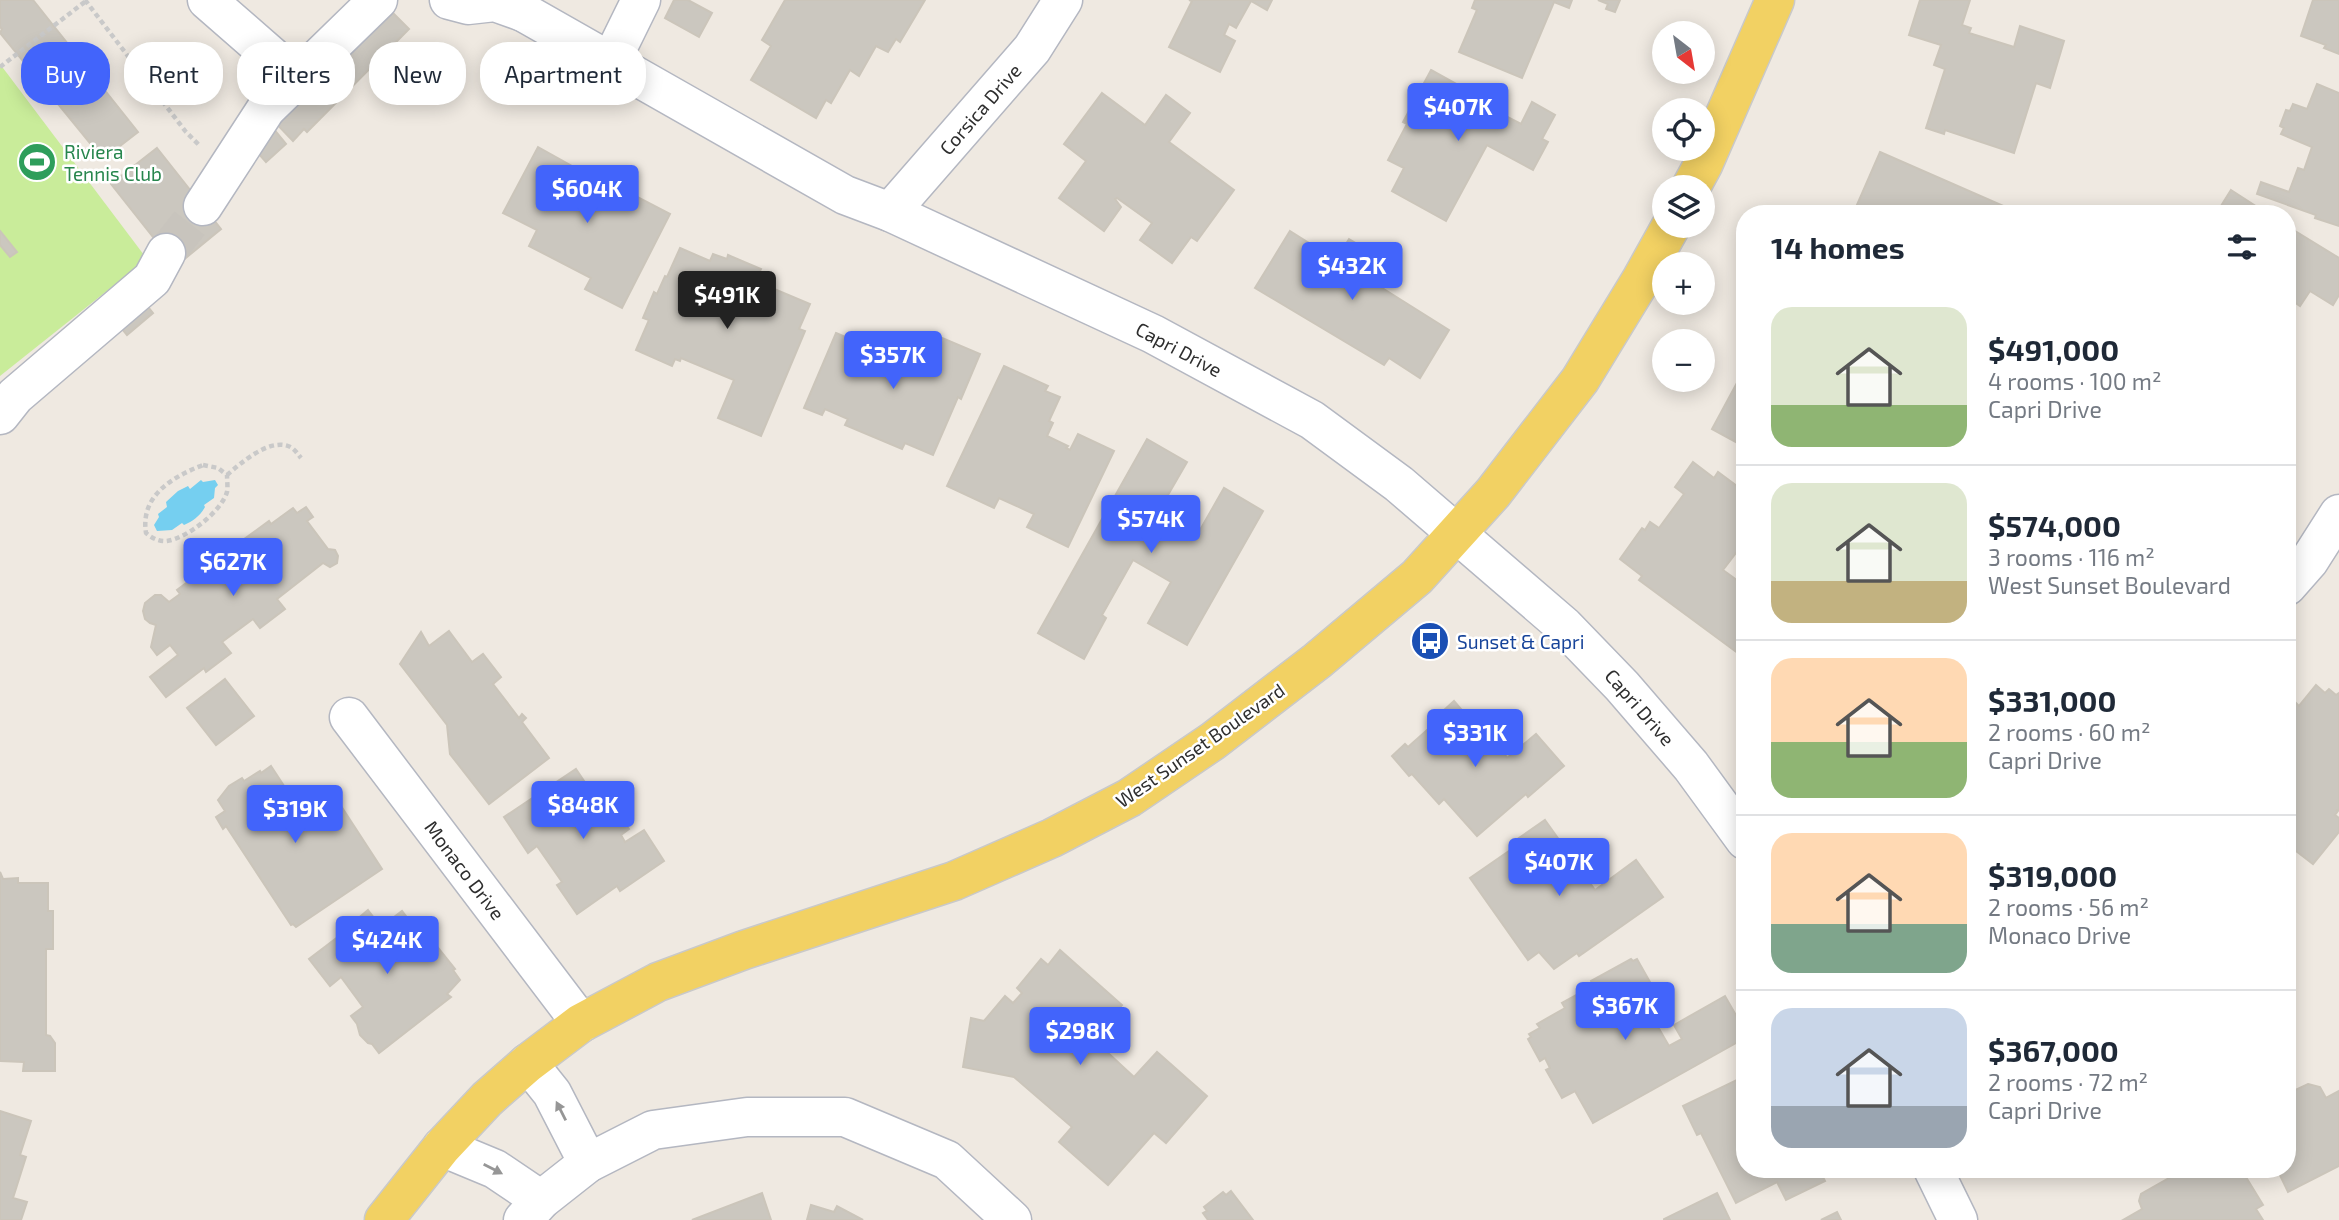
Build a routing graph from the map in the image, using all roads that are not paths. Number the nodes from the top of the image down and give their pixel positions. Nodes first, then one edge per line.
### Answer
1 (207, 0) edge
2 (449, 0) edge
3 (641, 0) edge
4 (1063, 0) edge
5 (1775, 0) edge
6 (359, 6) edge
7 (515, 6) edge
8 (255, 42) edge
9 (328, 42) edge
10 (578, 42) edge
11 (620, 42) edge
12 (646, 81) edge
13 (270, 105) edge
14 (1698, 175) edge
15 (204, 206) tunnel mouth
16 (890, 212) junction
17 (1664, 238) edge
18 (166, 253) tunnel mouth
19 (0, 415) edge
20 (2339, 514) edge
21 (1457, 534) junction
22 (2296, 576) edge
23 (349, 717) dead end
24 (1736, 828) edge
25 (581, 1023) junction
26 (527, 1063) junction
27 (442, 1147) junction
28 (588, 1163) junction
29 (1937, 1178) edge
30 (532, 1210) edge
31 (384, 1220) edge
32 (1012, 1220) edge
33 (1958, 1220) edge

1 - 8 street
2 - 7 street, Capri Drive
3 - 11 street
4 - 16 street, Corsica Drive
5 - 14 main road
6 - 9 street
7 - 10 street, Capri Drive
12 - 16 street, Capri Drive
13 - 15 street
16 - 21 street, Capri Drive
17 - 21 main road, West Sunset Boulevard
18 - 19 street
20 - 22 street
21 - 24 street, Capri Drive
21 - 25 main road, West Sunset Boulevard
23 - 25 street, Monaco Drive
25 - 26 main road, West Sunset Boulevard
26 - 27 main road, West Sunset Boulevard
28 -> 26 street
27 -> 30 street
27 - 31 main road, West Sunset Boulevard
28 - 30 street
28 - 32 street
29 - 33 street

